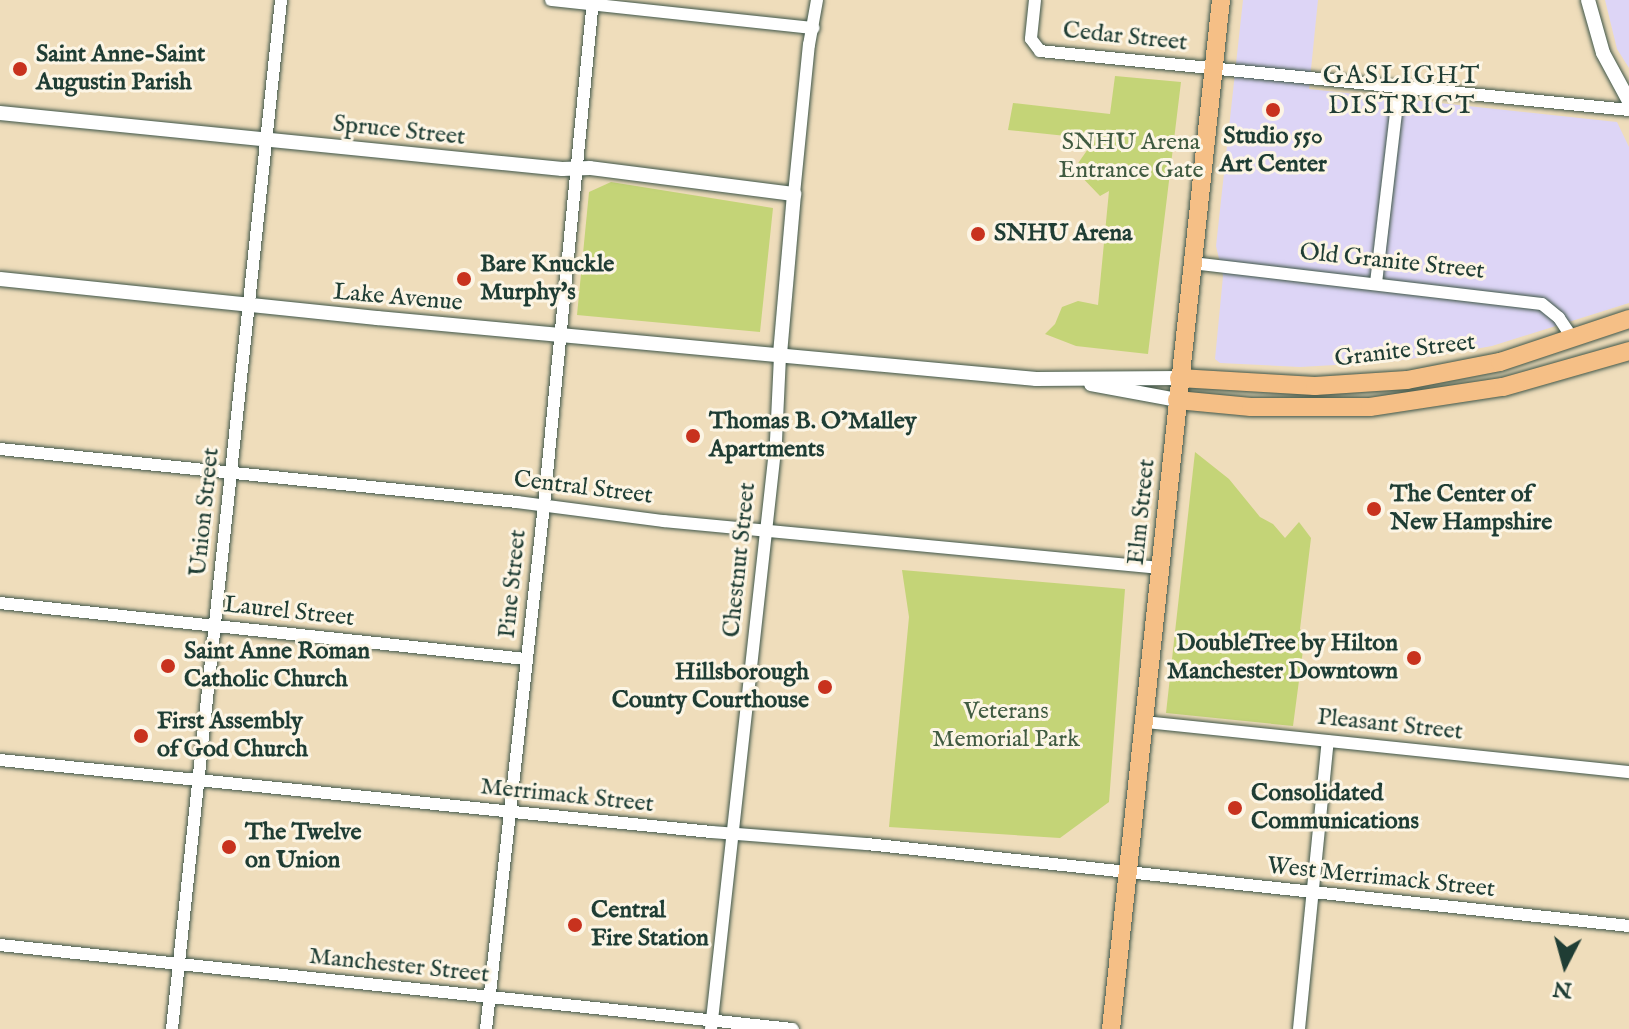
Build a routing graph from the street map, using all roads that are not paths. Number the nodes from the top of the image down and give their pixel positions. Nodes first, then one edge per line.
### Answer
1 (281, 0) edge
2 (551, 0) edge
3 (817, 0) edge
4 (1035, 0) edge
5 (1221, 0) edge
6 (1588, 0) edge
7 (593, 2) edge
8 (814, 28) junction
9 (1213, 68) junction
10 (1399, 87) junction
11 (1629, 101) edge
12 (1629, 110) edge
13 (0, 113) edge
14 (267, 140) junction
15 (576, 169) junction
16 (794, 194) junction
17 (1192, 263) junction
18 (0, 279) edge
19 (1376, 283) junction
20 (249, 306) junction
21 (1629, 319) edge
22 (559, 335) junction
23 (1572, 337) junction
24 (1629, 351) edge
25 (780, 355) junction
26 (1179, 378) junction
27 (1079, 381) junction
28 (1177, 400) junction
29 (0, 449) edge
30 (231, 475) junction
31 (544, 505) junction
32 (766, 529) junction
33 (1160, 568) junction
34 (0, 603) edge
35 (215, 627) junction
36 (526, 659) junction
37 (1145, 722) junction
38 (1328, 741) junction
39 (0, 760) edge
40 (1629, 772) edge
41 (199, 780) junction
42 (509, 812) junction
43 (732, 833) junction
44 (1129, 874) junction
45 (1313, 893) junction
46 (1629, 926) edge
47 (0, 945) edge
48 (179, 963) junction
49 (488, 998) junction
50 (711, 1024) edge
51 (172, 1029) edge
52 (486, 1029) edge
53 (793, 1029) edge
54 (1111, 1029) edge
55 (1299, 1029) edge

1 - 14 street, Union Street
2 - 7 street
3 - 8 street, Chestnut Street
4 - 9 street, Cedar Street
5 - 9 main road, Elm Street
6 - 11 street
7 - 8 street
7 - 15 street, Pine Street
8 - 16 street, Chestnut Street
9 - 10 street, Cedar Street
9 - 17 main road, Elm Street
10 - 12 street, Cedar Street
10 - 19 street
13 - 14 street, Spruce Street
14 - 15 street, Spruce Street
14 - 20 street, Union Street
15 - 16 street, Spruce Street
15 - 22 street, Pine Street
16 - 25 street, Chestnut Street
17 - 19 street, Old Granite Street
17 - 26 main road, Elm Street
18 - 20 street, Lake Avenue
19 - 23 street, Old Granite Street
20 - 22 street, Lake Avenue
20 - 30 street, Union Street
21 - 23 main road, Granite Street
22 - 25 street, Lake Avenue
22 - 31 street, Pine Street
23 - 26 main road, Granite Street
24 - 28 main road, Granite Street
25 - 27 street, Lake Avenue
25 - 32 street, Chestnut Street
26 - 27 street, Lake Avenue
26 - 28 main road, Elm Street
27 - 28 street, Lake Avenue
28 - 33 main road, Elm Street
29 - 30 street, Central Street
30 - 31 street, Central Street
30 - 35 street, Union Street
31 - 32 street, Central Street
31 - 36 street, Pine Street
32 - 33 street, Central Street
32 - 43 street, Chestnut Street
33 - 37 main road, Elm Street
34 - 35 street, Laurel Street
35 - 36 street, Laurel Street
35 - 41 street, Union Street
36 - 42 street, Pine Street
37 - 38 street, Pleasant Street
37 - 44 main road, Elm Street
38 - 40 street, Pleasant Street
38 - 45 street
39 - 41 street, Merrimack Street
41 - 42 street, Merrimack Street
41 - 48 street, Union Street
42 - 43 street, Merrimack Street
42 - 49 street, Pine Street
43 - 44 street, Merrimack Street
43 - 50 street, Chestnut Street
44 - 45 street, West Merrimack Street
44 - 54 main road, Elm Street
45 - 46 street, West Merrimack Street
45 - 55 street
47 - 48 street, Manchester Street
48 - 49 street, Manchester Street
48 - 51 street, Union Street
49 - 50 street, Manchester Street
49 - 52 street, Pine Street
50 - 53 street, Manchester Street

